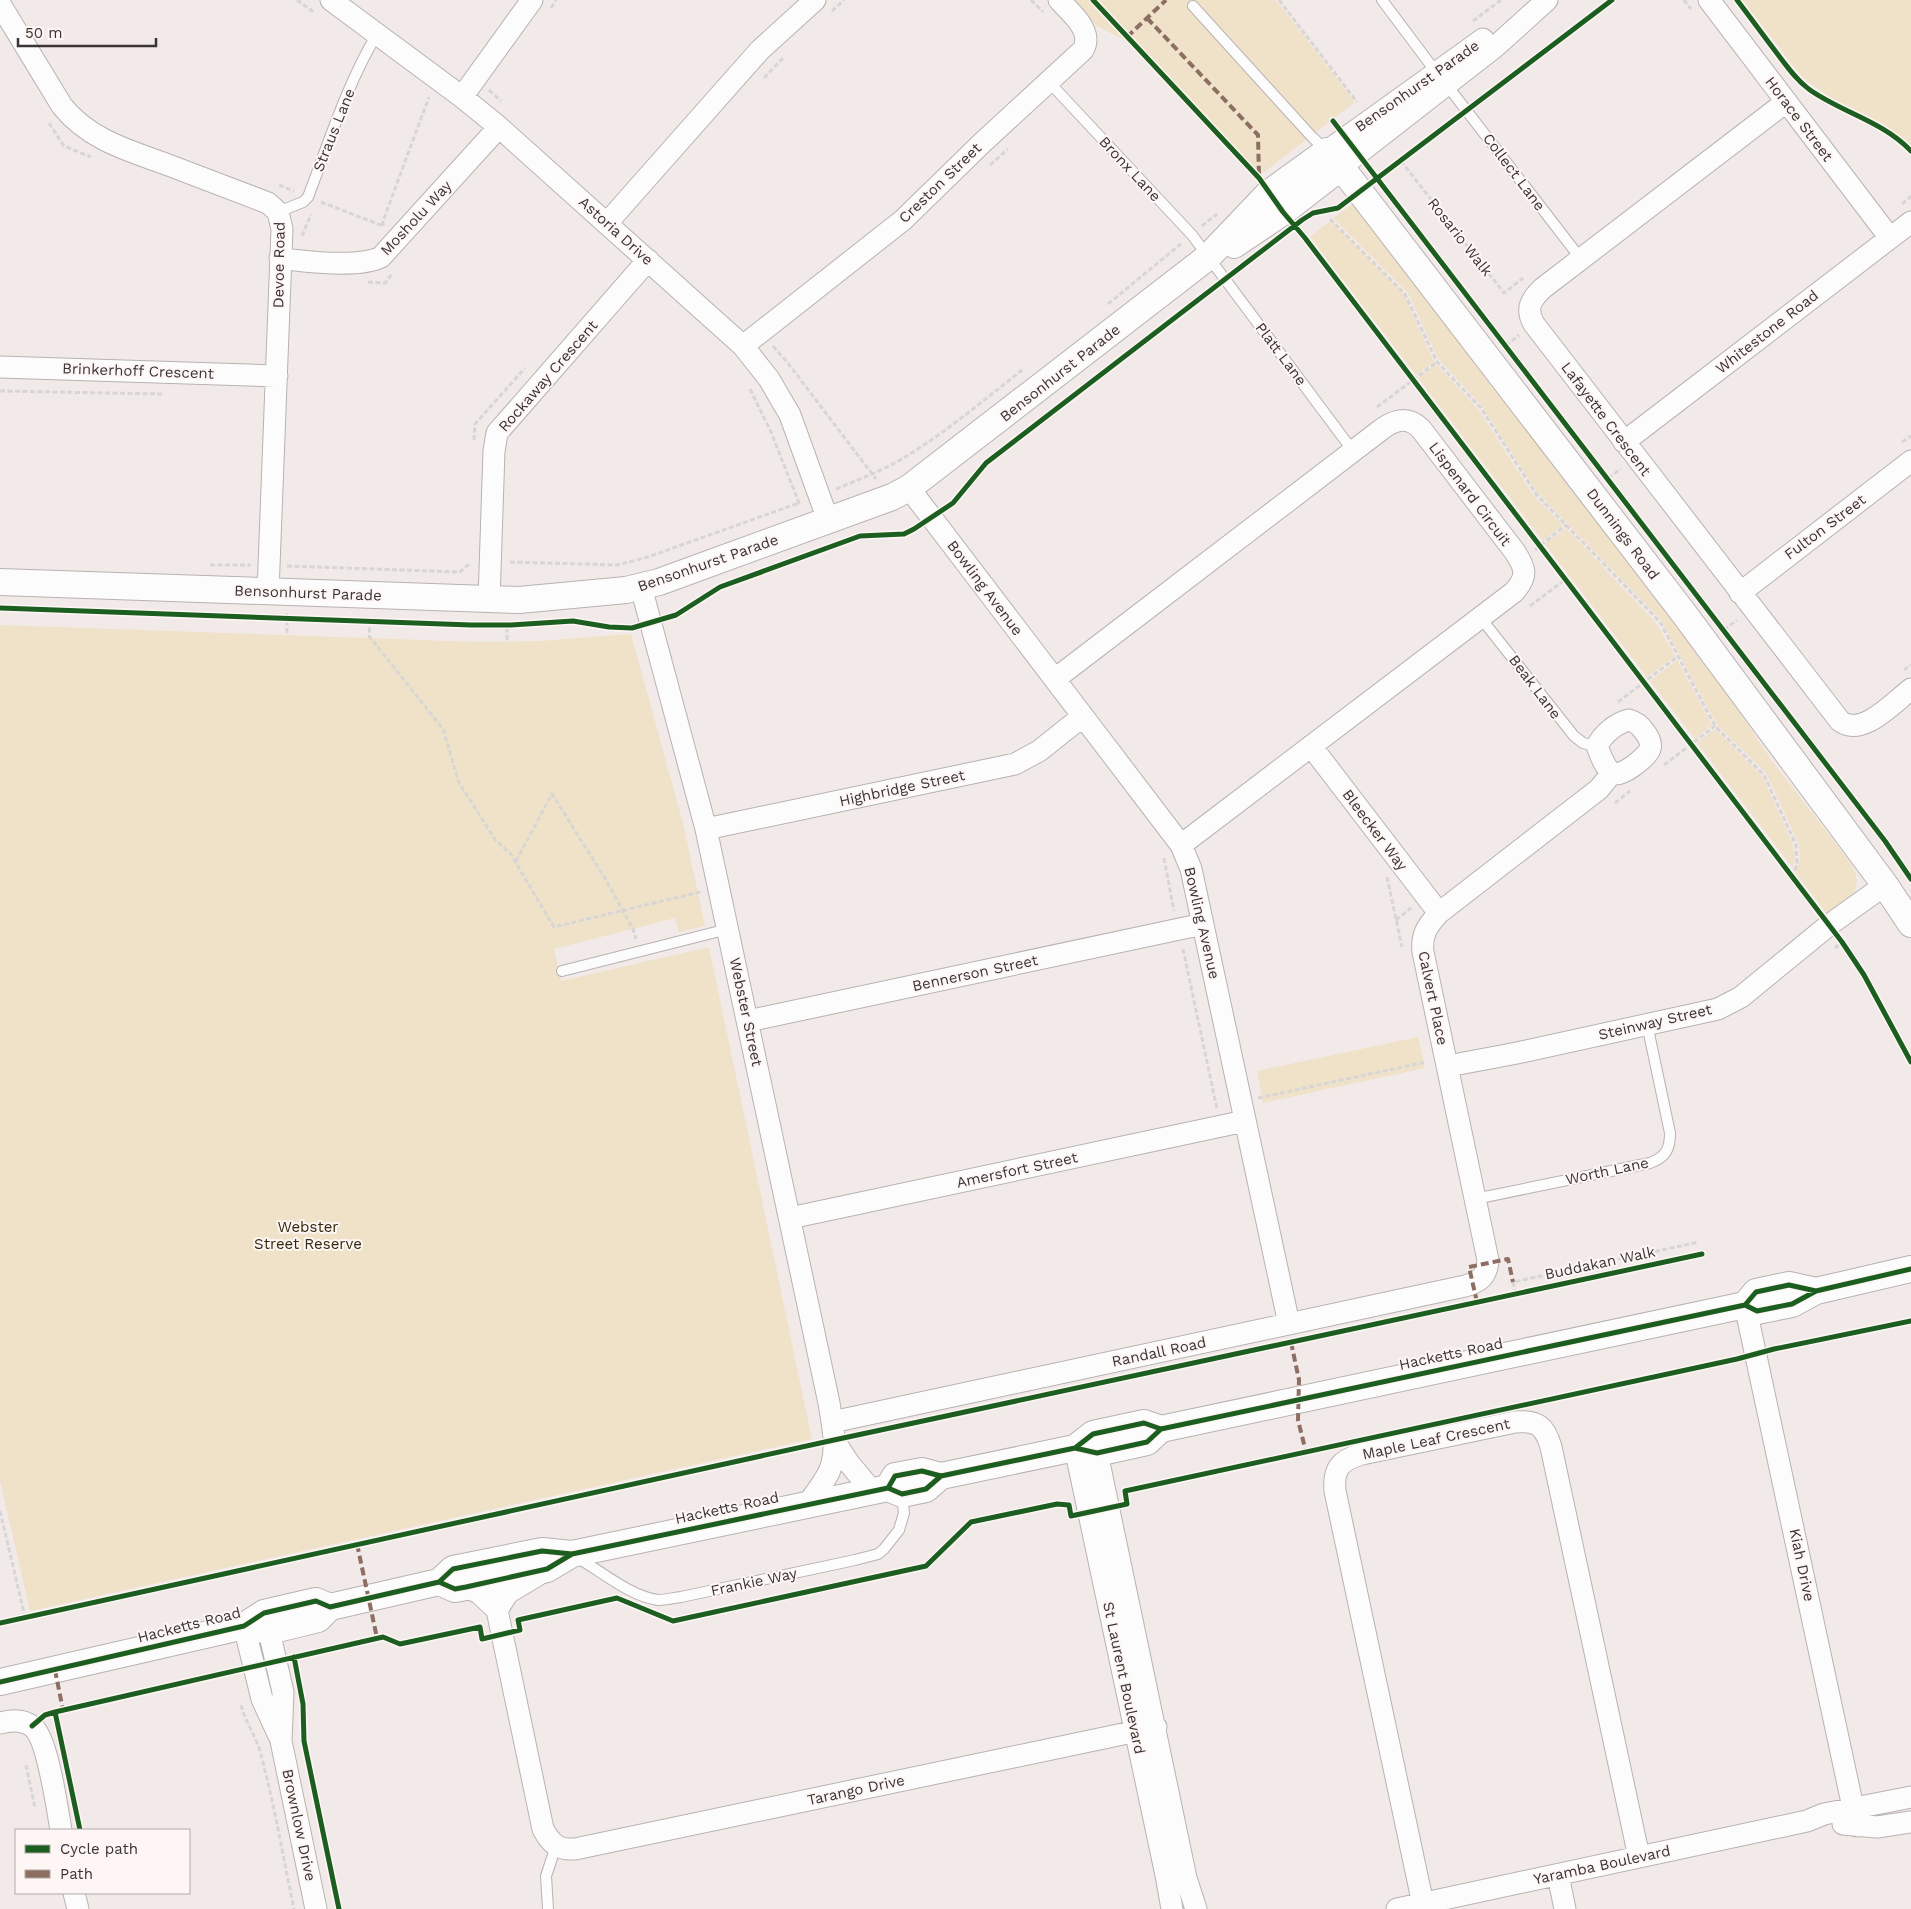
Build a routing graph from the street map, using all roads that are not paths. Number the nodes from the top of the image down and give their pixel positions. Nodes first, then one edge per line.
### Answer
1 (331, 0) edge
2 (532, 0) edge
3 (1059, 0) edge
4 (1382, 0) edge
5 (1709, 0) edge
6 (1545, 2) edge
7 (0, 4) edge
8 (823, 6) edge
9 (1193, 6) dead end
10 (377, 34) junction
11 (1441, 78) junction
12 (1049, 82) junction
13 (462, 97) junction
14 (1786, 102) junction
15 (499, 127) junction
16 (1334, 159) junction
17 (278, 212) junction
18 (1911, 222) edge
19 (607, 223) junction
20 (1890, 238) junction
21 (1208, 257) junction
22 (280, 258) junction
23 (1581, 259) junction
24 (648, 260) junction
25 (751, 340) junction
26 (0, 367) edge
27 (277, 376) junction
28 (1624, 442) junction
29 (1353, 450) junction
30 (1911, 462) edge
31 (900, 493) junction
32 (828, 520) junction
33 (0, 582) edge
34 (641, 587) junction
35 (268, 592) junction
36 (1740, 593) junction
37 (504, 612) junction
38 (1480, 618) junction
39 (1055, 679) junction
40 (1911, 689) edge
41 (1084, 716) junction
42 (1311, 746) junction
43 (1597, 746) junction
44 (1612, 773) junction
45 (706, 829) junction
46 (1172, 849) junction
47 (1885, 884) junction
48 (1433, 905) junction
49 (1910, 922) edge
50 (1203, 924) junction
51 (728, 929) junction
52 (562, 971) dead end
53 (748, 1021) junction
54 (1647, 1024) junction
55 (1440, 1062) junction
56 (1243, 1111) junction
57 (1476, 1199) junction
58 (790, 1218) junction
59 (1911, 1270) edge
60 (1485, 1276) joint
61 (1745, 1305) junction
62 (1288, 1324) junction
63 (833, 1431) junction
64 (1088, 1445) junction
65 (887, 1491) junction
66 (808, 1504) junction
67 (572, 1554) junction
68 (547, 1569) junction
69 (439, 1582) junction
70 (466, 1587) junction
71 (498, 1610) junction
72 (259, 1623) junction
73 (0, 1682) edge
74 (0, 1723) edge
75 (1156, 1727) junction
76 (1135, 1731) junction
77 (1911, 1798) edge
78 (1855, 1817) junction
79 (1911, 1822) edge
80 (62, 1829) edge
81 (556, 1846) junction
82 (1639, 1858) junction
83 (1558, 1875) junction
84 (74, 1894) edge
85 (1423, 1904) junction
86 (78, 1909) edge
87 (316, 1909) edge
88 (548, 1909) edge
89 (1172, 1909) edge
90 (1196, 1909) edge
91 (1397, 1909) edge
92 (1566, 1909) edge

1 - 10 street, Astoria Drive
2 - 13 street
3 - 12 street, Creston Street
4 - 11 lane, Collect Lane
5 - 14 street, Horace Street
6 - 11 street, Bensonhurst Parade
7 - 17 street, Devoe Road
8 - 19 street
9 - 16 lane
10 - 13 street, Astoria Drive
10 - 17 lane, Straus Lane
11 - 16 street, Bensonhurst Parade
11 - 23 lane, Collect Lane
12 - 21 lane, Bronx Lane
12 - 25 street, Creston Street
13 - 15 street, Astoria Drive
14 - 20 street, Horace Street
14 - 23 street, Lafayette Crescent
15 - 19 street, Astoria Drive
15 - 22 street, Mosholu Way
16 - 21 street, Bensonhurst Parade
16 - 47 street, Dunnings Road
17 - 22 street, Devoe Road
18 - 20 street, Whitestone Road
19 - 24 street, Astoria Drive
20 - 28 street, Whitestone Road
21 - 29 lane, Platt Lane
21 - 31 street, Bensonhurst Parade
22 - 27 street, Devoe Road
23 - 28 street, Lafayette Crescent
24 - 25 street, Astoria Drive
24 - 37 street, Rockaway Crescent
25 - 32 street, Astoria Drive
26 - 27 street, Brinkerhoff Crescent
27 - 35 street, Devoe Road
28 - 36 street, Lafayette Crescent
29 - 38 street, Lispenard Circuit
29 - 39 street, Lispenard Circuit
30 - 36 street, Fulton Street
31 - 32 street, Bensonhurst Parade
31 - 39 street, Bowling Avenue
32 - 34 street, Bensonhurst Parade
33 - 35 street, Bensonhurst Parade
34 - 37 street, Bensonhurst Parade
34 - 45 street, Webster Street
35 - 37 street, Bensonhurst Parade
36 - 40 street, Lafayette Crescent
38 - 42 street, Lispenard Circuit
38 - 43 lane, Beak Lane
39 - 41 street, Bowling Avenue
41 - 45 street, Highbridge Street
41 - 46 street, Bowling Avenue
42 - 46 street, Lispenard Circuit
42 - 48 street, Bleecker Way
43 - 44 street
43 - 44 street, Calvert Place
44 - 48 street, Calvert Place
45 - 51 street, Webster Street
46 - 50 street, Bowling Avenue
47 - 49 street, Dunnings Road
47 - 54 street, Steinway Street
48 - 55 street, Calvert Place
50 - 53 street, Bennerson Street
50 - 56 street, Bowling Avenue
51 - 52 lane
51 - 53 street, Webster Street
53 - 58 street, Webster Street
54 - 55 street, Steinway Street
54 - 57 lane, Worth Lane
55 - 57 street, Calvert Place
56 - 58 street, Amersfort Street
56 - 62 street, Bowling Avenue
57 - 60 street, Calvert Place
58 - 63 street, Webster Street
59 - 61 street, Hacketts Road
60 - 62 street, Randall Road
61 - 64 street, Hacketts Road
61 - 78 street, Kiah Drive
62 - 63 street, Randall Road
63 - 65 street, Webster Street
63 - 66 street, Webster Street
64 - 65 street, Hacketts Road
64 - 75 street, St Laurent Boulevard
64 - 76 street, St Laurent Boulevard
65 - 66 street, Hacketts Road
65 - 67 lane, Frankie Way
66 - 67 street, Hacketts Road
67 - 68 street, Hacketts Road
67 - 69 street, Hacketts Road
68 - 70 street, Hacketts Road
68 - 71 street
69 - 70 street, Hacketts Road
69 - 72 street, Hacketts Road
70 - 71 street
71 - 81 street
72 - 73 street, Hacketts Road
72 - 87 street, Brownlow Drive
74 - 80 street
75 - 76 street, Tarango Drive
75 - 90 street, St Laurent Boulevard
76 - 81 street, Tarango Drive
76 - 89 street, St Laurent Boulevard
77 - 78 street, Yaramba Boulevard
78 - 79 street, Yaramba Boulevard
78 - 82 street, Yaramba Boulevard
81 - 88 lane
82 - 83 street, Yaramba Boulevard
82 - 85 street, Maple Leaf Crescent
83 - 85 street, Yaramba Boulevard
83 - 92 street
84 - 86 street
85 - 91 street, Yaramba Boulevard

